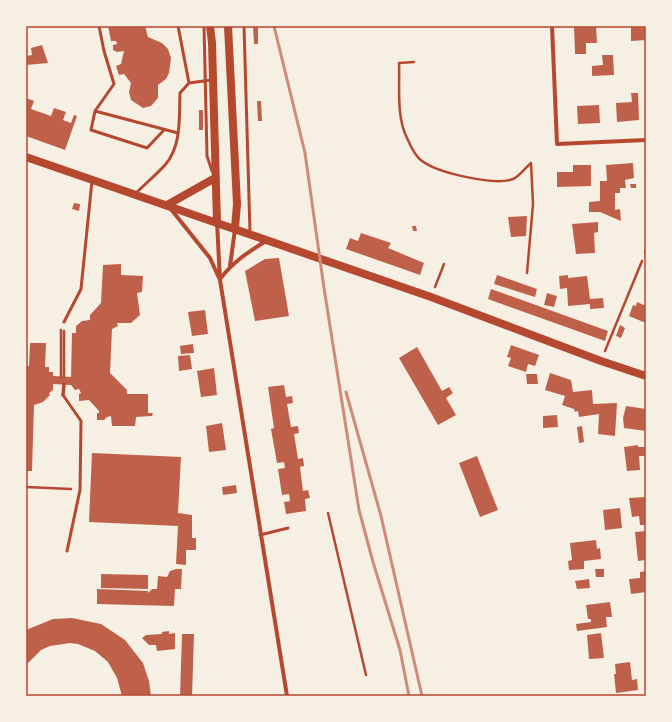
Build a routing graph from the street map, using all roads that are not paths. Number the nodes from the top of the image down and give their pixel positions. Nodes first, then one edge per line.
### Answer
1 (99, 26) edge
2 (178, 26) edge
3 (204, 26) edge
4 (210, 26) edge
5 (228, 26) edge
6 (244, 26) edge
7 (552, 26) edge
8 (210, 80) junction
9 (189, 83) junction
10 (96, 110) junction
11 (164, 130) junction
12 (178, 133) junction
13 (646, 140) edge
14 (26, 157) edge
15 (215, 178) junction
16 (92, 180) junction
17 (135, 194) junction
18 (167, 205) junction
19 (217, 222) junction
20 (235, 228) junction
21 (250, 233) junction
22 (268, 240) junction
23 (230, 266) junction
24 (220, 280) junction
25 (64, 322) road end
26 (646, 376) edge
27 (64, 384) road end
28 (63, 395) joint
29 (288, 528) dead end
30 (260, 535) junction
31 (67, 551) dead end
32 (287, 696) edge

1 - 10 lane
2 - 9 lane
3 - 8 lane
4 - 8 main road
5 - 20 main road
6 - 21 lane
7 - 13 street
8 - 9 lane
8 - 15 main road
9 - 12 lane
10 - 11 lane
10 - 11 lane
11 - 12 lane
12 - 17 lane
14 - 16 main road
15 - 18 main road
15 - 19 main road
16 - 17 main road
16 - 25 lane
17 - 18 main road
18 - 19 main road
18 - 24 street
19 - 20 main road
19 - 24 street
20 - 21 main road
20 - 23 street
21 - 22 main road
22 - 23 street
22 - 26 main road
23 - 24 street
24 - 30 street
27 - 28 street
28 - 31 lane
29 - 30 lane
30 - 32 street

